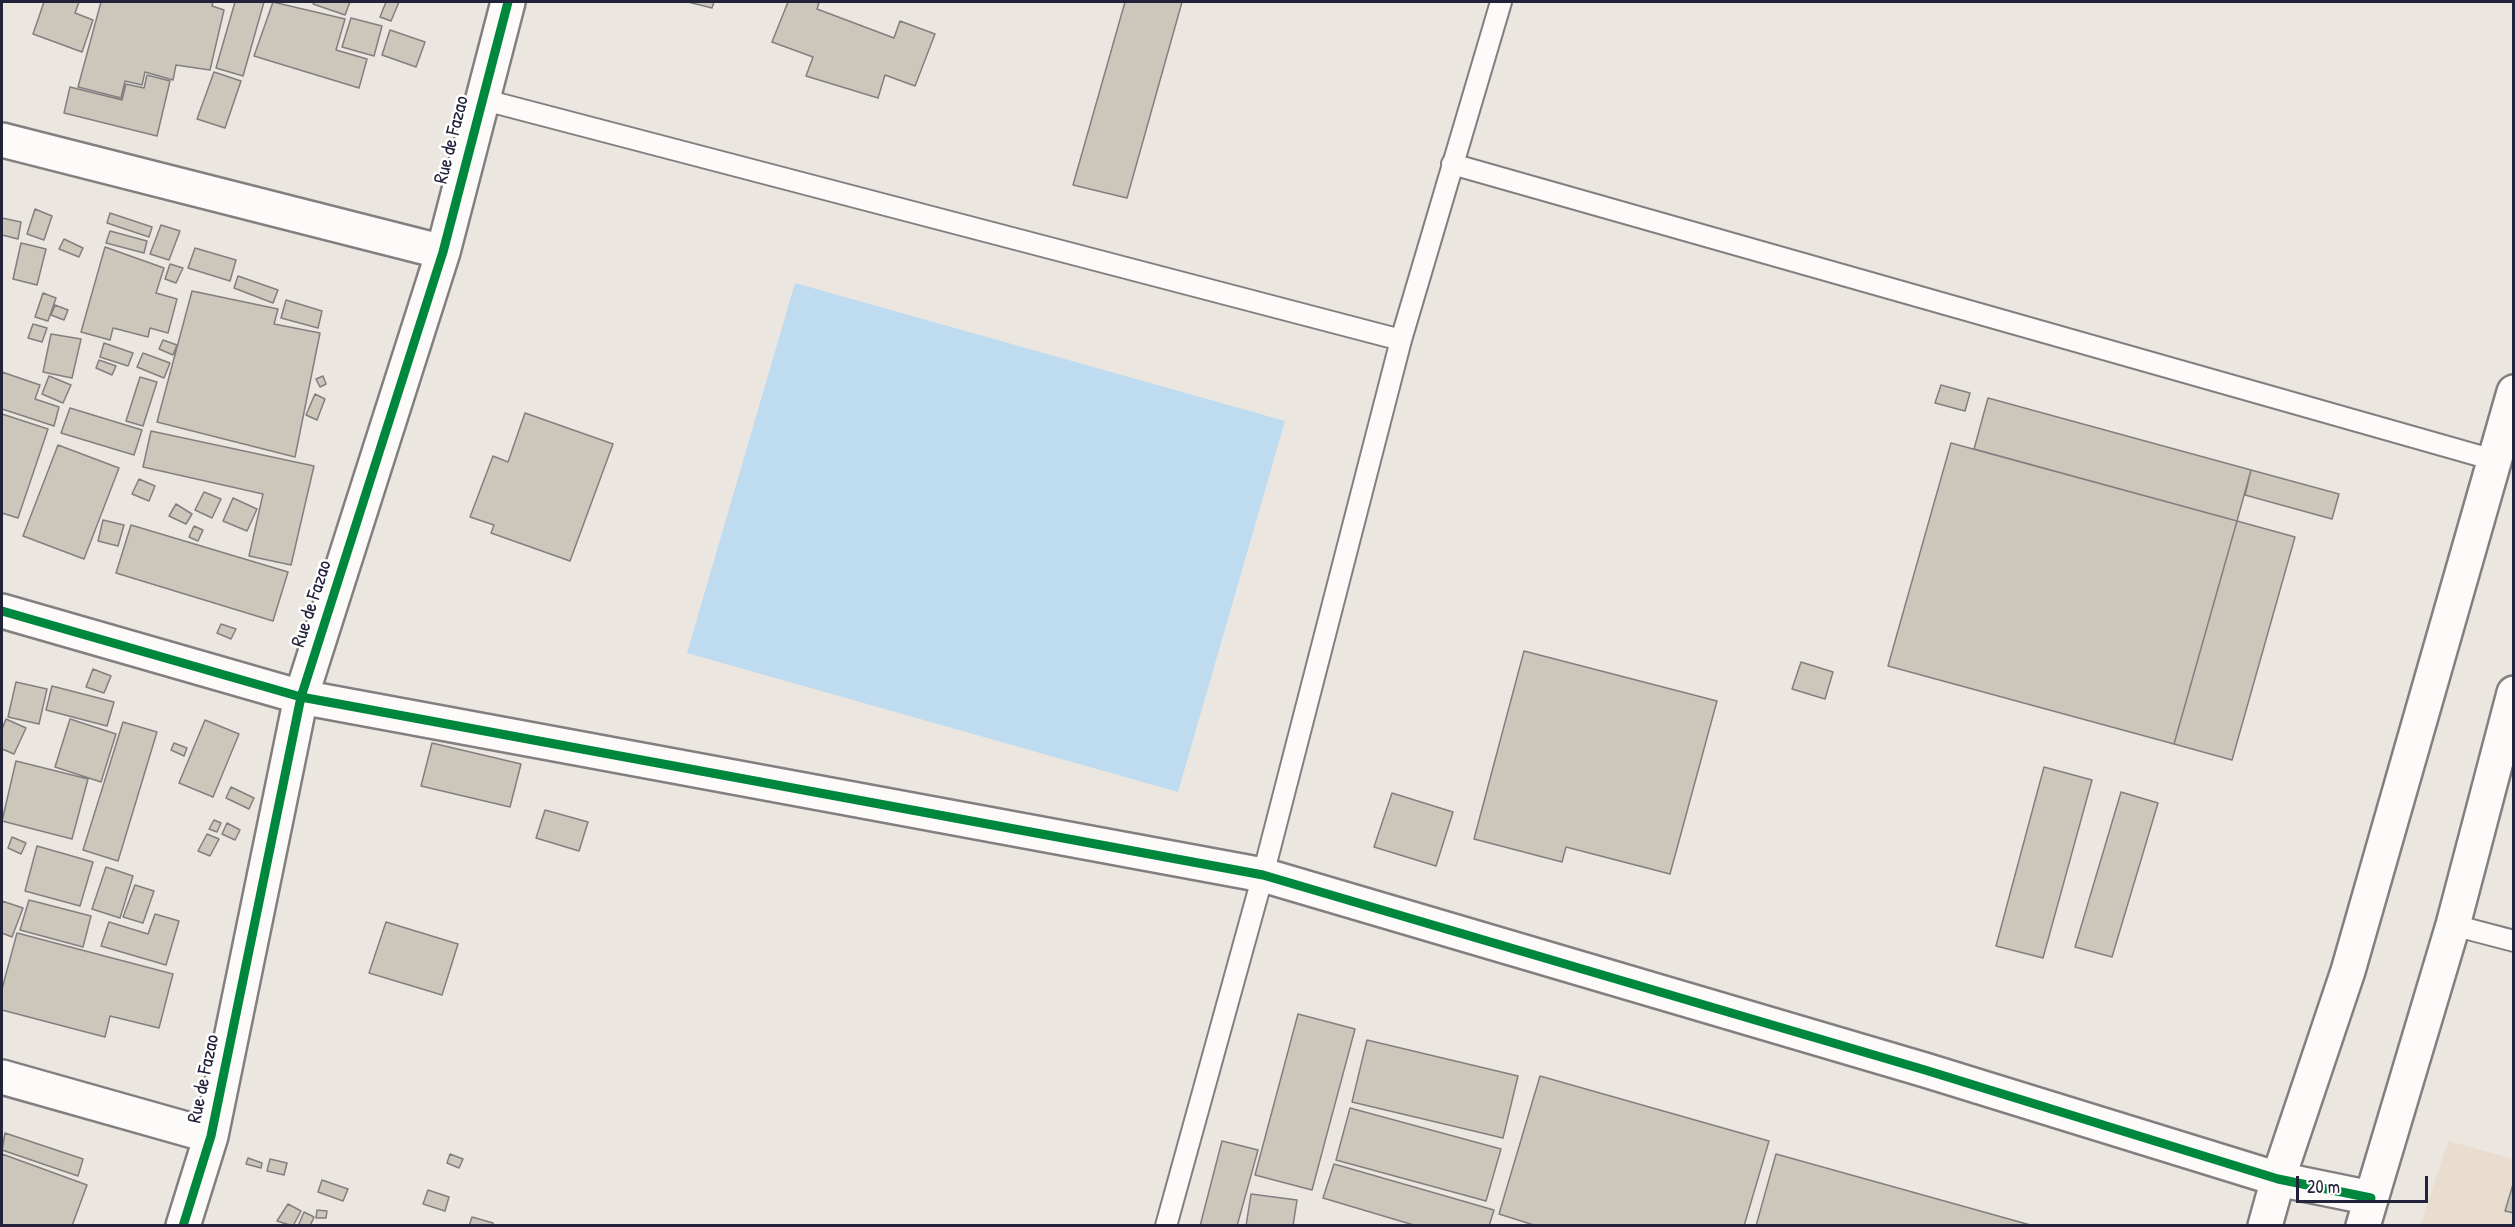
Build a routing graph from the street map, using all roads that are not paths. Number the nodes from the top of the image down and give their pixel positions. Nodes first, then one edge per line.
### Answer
1 (508, 2) edge
2 (1501, 2) edge
3 (481, 99) junction
4 (2, 140) edge
5 (1452, 164) junction
6 (443, 252) junction
7 (1401, 340) junction
8 (2514, 392) edge
9 (2494, 460) junction
10 (2, 611) edge
11 (2514, 693) edge
12 (301, 697) junction
13 (1263, 875) junction
14 (2453, 925) junction
15 (2514, 941) edge
16 (2, 1077) edge
17 (211, 1136) junction
18 (2278, 1179) junction
19 (2367, 1212) edge
20 (183, 1226) edge
21 (1166, 1226) edge
22 (2265, 1226) edge

1 - 3 street, Rue de Fazao
2 - 5 lane
3 - 6 street, Rue de Fazao
3 - 7 lane
4 - 6 street
5 - 7 lane
5 - 9 lane
6 - 12 street, Rue de Fazao
7 - 13 lane
8 - 9 street
9 - 18 street
10 - 12 street
11 - 14 street
12 - 13 street
12 - 17 street, Rue de Fazao
13 - 18 street
13 - 21 lane
14 - 15 lane
14 - 19 street
16 - 17 street
17 - 20 street, Rue de Fazao
18 - 19 street
18 - 22 street

